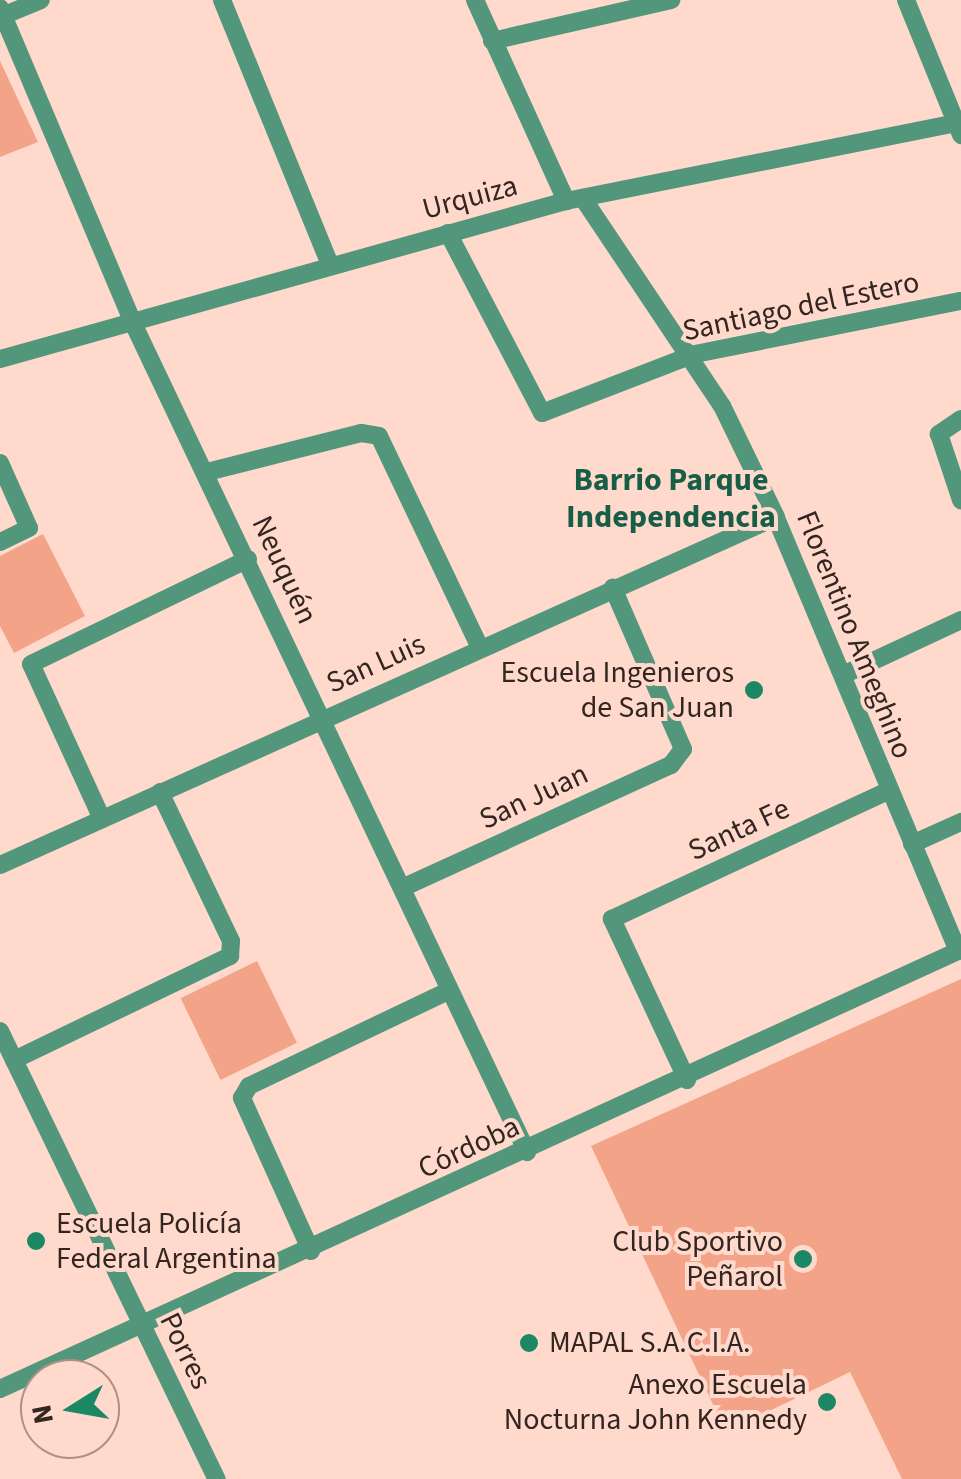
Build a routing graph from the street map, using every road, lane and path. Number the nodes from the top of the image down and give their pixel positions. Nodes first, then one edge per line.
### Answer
1 (40, 0) edge
2 (222, 0) edge
3 (475, 0) edge
4 (671, 0) edge
5 (906, 0) edge
6 (1, 13) edge
7 (492, 40) junction
8 (959, 127) edge
9 (574, 200) junction
10 (448, 233) junction
11 (330, 264) junction
12 (961, 301) edge
13 (133, 323) junction
14 (688, 357) junction
15 (0, 359) edge
16 (961, 420) edge
17 (0, 464) edge
18 (207, 472) junction
19 (961, 500) edge
20 (776, 517) junction
21 (0, 542) edge
22 (248, 559) junction
23 (612, 588) junction
24 (961, 620) edge
25 (480, 648) junction
26 (843, 676) junction
27 (323, 719) junction
28 (888, 791) junction
29 (160, 792) junction
30 (102, 819) junction
31 (961, 822) edge
32 (912, 844) junction
33 (0, 865) edge
34 (402, 888) junction
35 (958, 951) joint
36 (448, 992) junction
37 (0, 1031) edge
38 (14, 1060) junction
39 (686, 1080) junction
40 (526, 1152) junction
41 (312, 1252) junction
42 (142, 1326) junction
43 (0, 1389) edge
44 (217, 1479) edge

1 - 6 street
2 - 11 street
3 - 7 street, Florentino Ameghino
4 - 7 street
5 - 8 street
6 - 13 street, Neuquén
7 - 9 street, Florentino Ameghino
8 - 9 street, Urquiza
9 - 10 street, Urquiza
9 - 14 street, Florentino Ameghino
10 - 11 street, Urquiza
10 - 14 street, Santiago del Estero
11 - 13 street, Urquiza
12 - 14 street, Santiago del Estero
13 - 15 street, Urquiza
13 - 18 street, Neuquén
14 - 20 street, Florentino Ameghino
16 - 19 street
17 - 21 street
18 - 22 street, Neuquén
18 - 25 street
20 - 23 street, San Luis
20 - 26 street, Florentino Ameghino
22 - 27 street, Neuquén
22 - 30 street
23 - 25 street, San Luis
23 - 34 street, San Juan
24 - 26 street
25 - 27 street, San Luis
26 - 28 street, Florentino Ameghino
27 - 29 street, San Luis
27 - 34 street, Neuquén
28 - 32 street, Florentino Ameghino
28 - 39 street, Santa Fe
29 - 30 street, San Luis
29 - 38 street
30 - 33 street, San Luis
31 - 32 street
32 - 35 street, Florentino Ameghino
34 - 36 street, Neuquén
35 - 39 street, Córdoba
36 - 40 street, Neuquén
36 - 41 street
37 - 38 street, Porres
38 - 42 street, Porres
39 - 40 street, Córdoba
40 - 41 street, Córdoba
41 - 42 street, Córdoba
42 - 43 street, Córdoba
42 - 44 street, Porres

